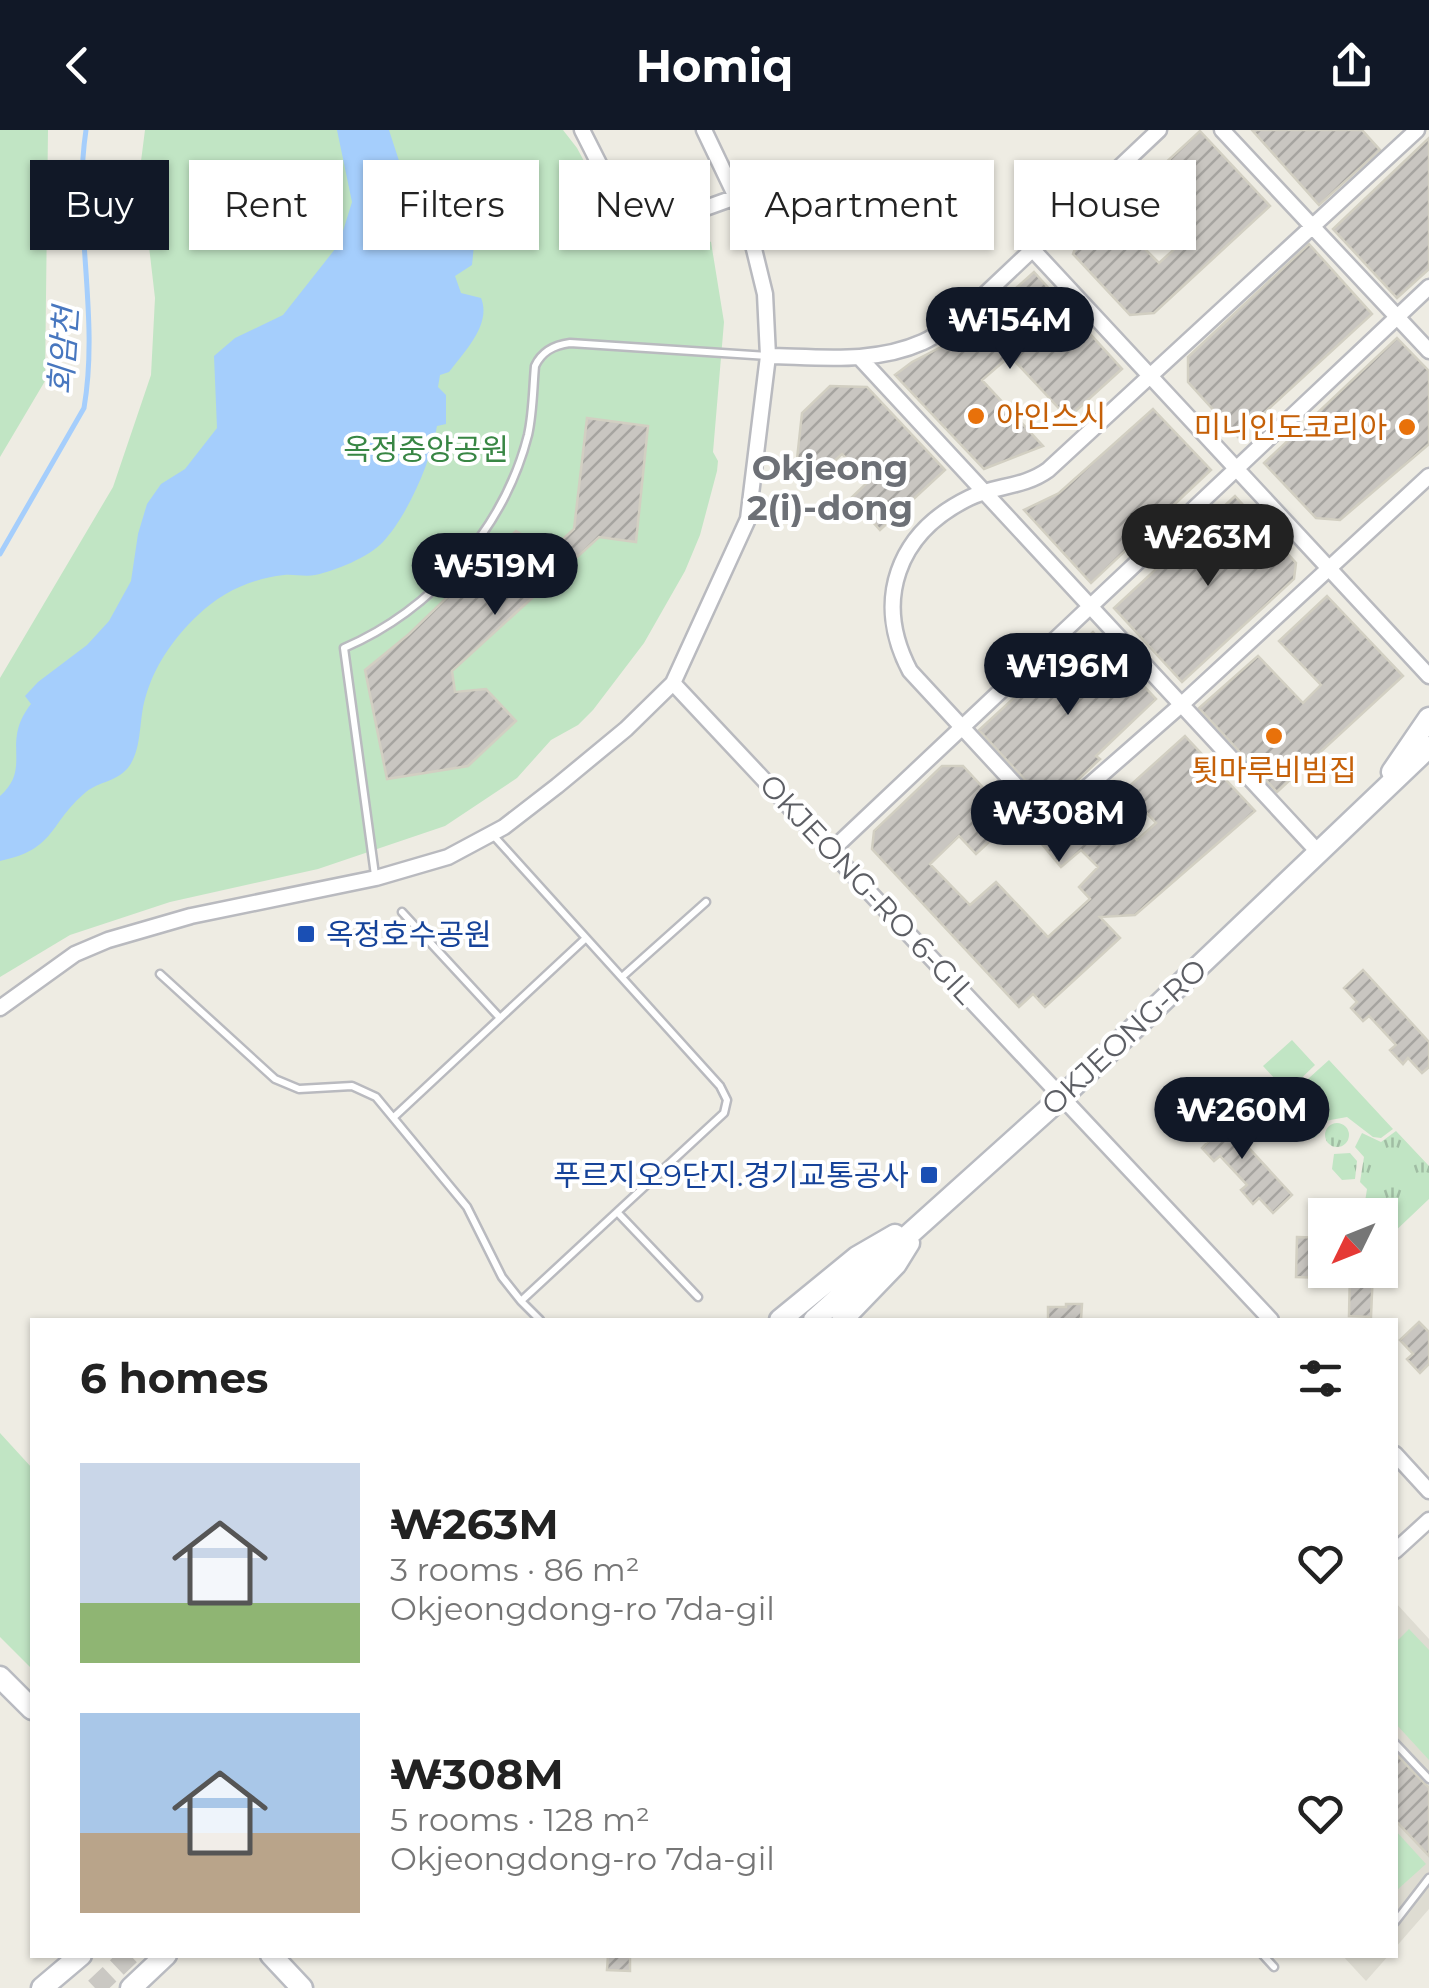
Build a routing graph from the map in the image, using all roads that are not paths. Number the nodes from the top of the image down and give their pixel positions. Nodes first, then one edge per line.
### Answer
1 (582, 130) edge
2 (704, 130) edge
3 (1159, 130) edge
4 (1222, 130) edge
5 (1417, 130) edge
6 (1128, 160) edge
7 (730, 184) edge
8 (730, 199) edge
9 (1311, 226) junction
10 (752, 250) edge
11 (1033, 250) joint
12 (1429, 287) edge
13 (1396, 317) junction
14 (1429, 351) edge
15 (768, 356) junction
16 (860, 358) junction
17 (1149, 377) junction
18 (1236, 469) junction
19 (1429, 476) edge
20 (987, 493) junction
21 (1328, 567) junction
22 (1092, 608) junction
23 (1429, 676) edge
24 (673, 683) junction
25 (1181, 705) junction
26 (1429, 718) edge
27 (962, 728) junction
28 (1429, 747) edge
29 (1429, 769) edge
30 (1375, 799) junction
31 (492, 834) junction
32 (832, 850) junction
33 (1319, 853) junction
34 (376, 878) junction
35 (706, 902) dead end
36 (402, 912) dead end
37 (586, 938) junction
38 (160, 974) dead end
39 (622, 978) junction
40 (0, 1008) edge
41 (500, 1018) junction
42 (1063, 1096) junction
43 (394, 1116) junction
44 (618, 1213) junction
45 (927, 1216) junction
46 (698, 1298) dead end
47 (520, 1301) junction
48 (538, 1318) edge
49 (782, 1318) edge
50 (816, 1318) edge
51 (844, 1318) edge
52 (1268, 1318) edge
53 (1398, 1457) edge
54 (1429, 1491) edge
55 (1429, 1520) edge
56 (1398, 1549) edge
57 (0, 1677) edge
58 (30, 1707) edge
59 (1398, 1746) edge
60 (1429, 1780) edge
61 (1429, 1878) edge
62 (1398, 1918) edge
63 (77, 1958) edge
64 (163, 1958) edge
65 (275, 1958) edge
66 (1267, 1958) edge
67 (1274, 1966) dead end
68 (42, 1988) edge
69 (131, 1988) edge
70 (302, 1988) edge

1 - 8 street
2 - 7 street
3 - 6 street
4 - 9 street
5 - 9 street
9 - 13 street
9 - 17 street
10 - 15 street
11 - 16 street
11 - 17 street
12 - 13 street
13 - 14 street
13 - 18 street
15 - 16 street
15 - 24 street
15 - 34 lane
16 - 20 street
17 - 18 street
17 - 20 street
18 - 21 street
18 - 22 street
19 - 21 street
20 - 22 street
20 - 27 street
21 - 23 street
21 - 25 street
22 - 25 street
22 - 27 street
24 - 31 street
24 - 32 street, OKJEONG-RO 6-GIL
25 - 27 street
25 - 33 street
26 - 30 main road
27 - 32 street
28 - 30 main road, OKJEONG-RO
29 - 30 main road
30 - 33 main road, OKJEONG-RO
31 - 34 street
31 - 37 lane
32 - 42 street, OKJEONG-RO 6-GIL
33 - 42 main road, OKJEONG-RO
34 - 40 street
35 - 39 lane
36 - 41 lane
37 - 39 lane
37 - 41 lane
38 - 43 lane
39 - 44 lane
41 - 43 lane
42 - 45 main road, OKJEONG-RO
42 - 52 street, OKJEONG-RO 6-GIL
43 - 47 lane
44 - 46 lane
44 - 47 lane
45 - 49 main road
45 - 50 main road, OKJEONG-RO
45 - 51 main road
47 - 48 lane
53 - 54 street
55 - 56 street
57 - 58 main road
59 - 60 lane
61 - 62 lane
63 - 68 main road
64 - 69 main road
65 - 70 main road
66 - 67 lane

